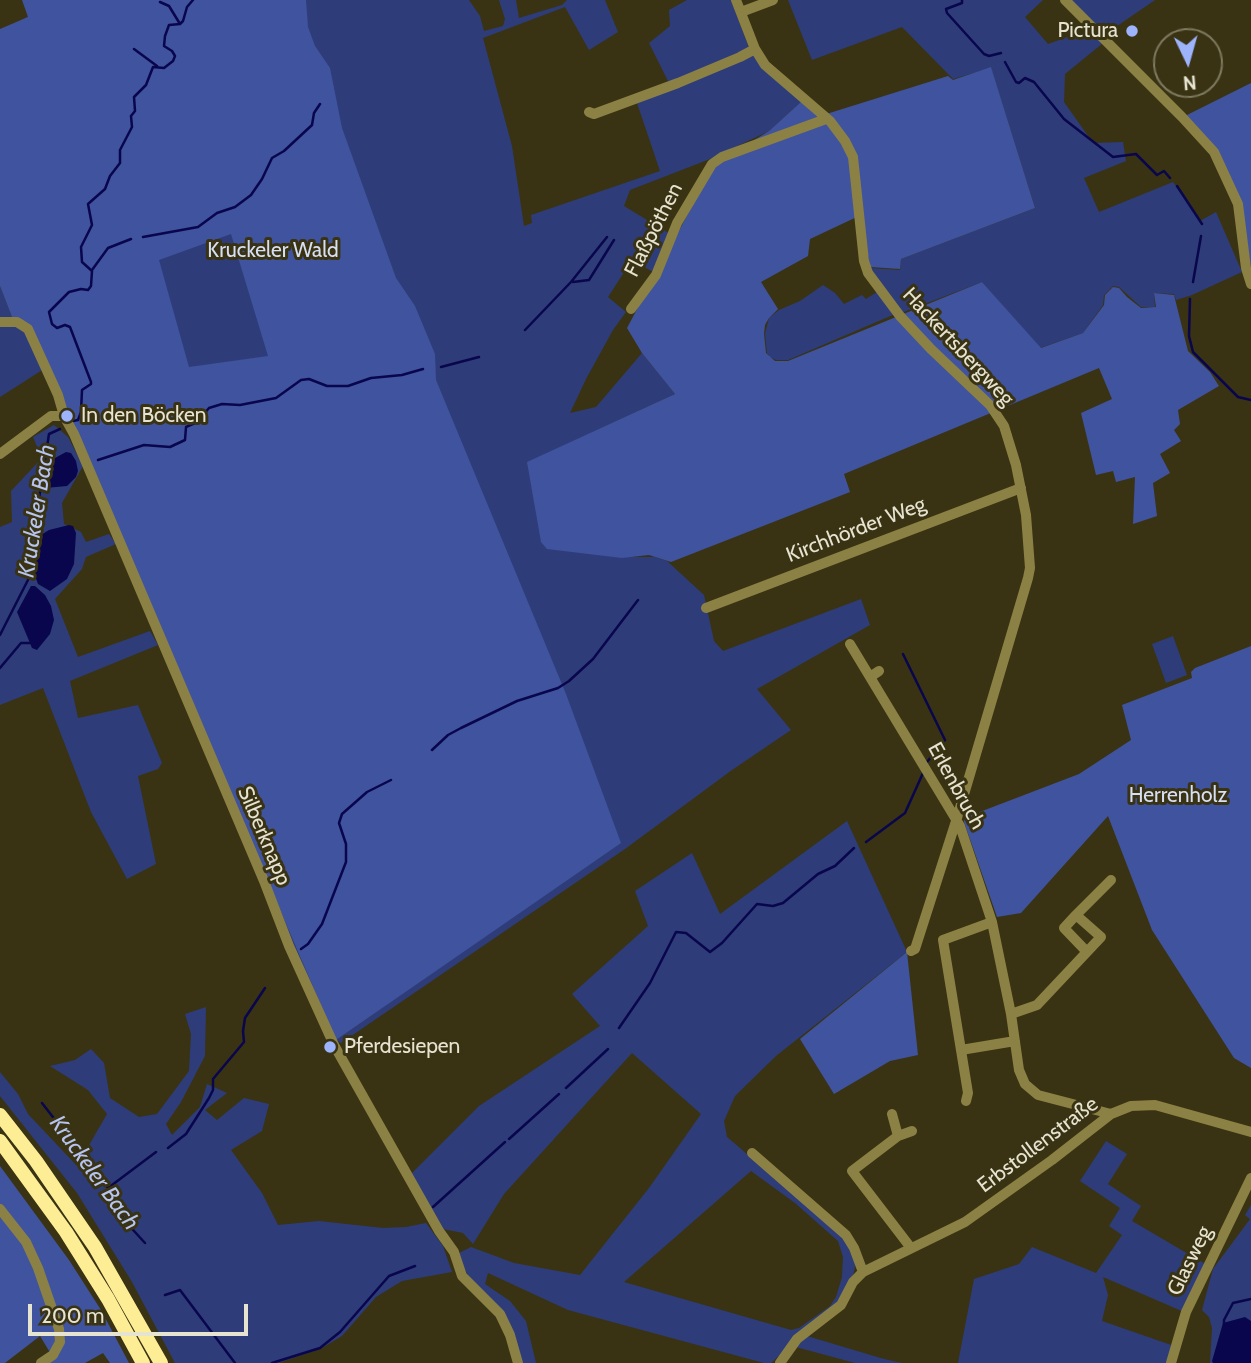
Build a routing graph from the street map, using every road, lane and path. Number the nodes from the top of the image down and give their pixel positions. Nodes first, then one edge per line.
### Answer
1 (736, 0) edge
2 (773, 0) edge
3 (1065, 0) edge
4 (741, 12) junction
5 (754, 49) junction
6 (589, 112) dead end
7 (826, 119) junction
8 (1251, 284) edge
9 (631, 309) dead end
10 (0, 322) edge
11 (64, 416) junction
12 (0, 454) edge
13 (1021, 488) junction
14 (706, 608) dead end
15 (850, 644) dead end
16 (957, 818) junction
17 (1111, 880) dead end
18 (1076, 915) junction
19 (992, 922) junction
20 (913, 950) dead end
21 (1087, 952) junction
22 (1011, 1014) junction
23 (1015, 1041) junction
24 (961, 1050) junction
25 (966, 1101) dead end
26 (892, 1114) dead end
27 (1111, 1114) junction
28 (0, 1115) edge
29 (912, 1131) dead end
30 (1251, 1132) edge
31 (898, 1136) junction
32 (0, 1141) edge
33 (752, 1153) dead end
34 (1251, 1178) edge
35 (0, 1209) edge
36 (911, 1248) junction
37 (863, 1272) junction
38 (782, 1359) edge
39 (41, 1363) edge
40 (143, 1363) edge
41 (161, 1363) edge
42 (518, 1363) edge
43 (1171, 1363) edge

1 - 4 street, Hackertsbergweg
2 - 4 street
3 - 8 street
4 - 5 street, Hackertsbergweg
5 - 6 street
5 - 7 street, Hackertsbergweg
7 - 9 street, Flaßpöthen
7 - 13 street, Hackertsbergweg
10 - 11 street, Silberknapp
11 - 12 street
11 - 42 street, Silberknapp
13 - 14 street, Kirchhörder Weg
13 - 16 street, Hackertsbergweg
15 - 16 street, Erlenbruch
16 - 19 street, Erlenbruch
16 - 20 street, Hackertsbergweg
17 - 18 street
18 - 21 street
18 - 21 street
19 - 22 street, Erlenbruch
19 - 24 street
21 - 22 street
22 - 23 street, Erlenbruch
23 - 24 street
23 - 27 street, Erlenbruch
24 - 25 street
26 - 31 street
27 - 30 street, Erbstollenstraße
27 - 36 street, Erbstollenstraße
28 - 41 highway
29 - 31 street
31 - 36 street
32 - 40 highway
33 - 37 street
34 - 43 street, Glasweg
35 - 39 street
36 - 37 street, Erbstollenstraße
37 - 38 street

